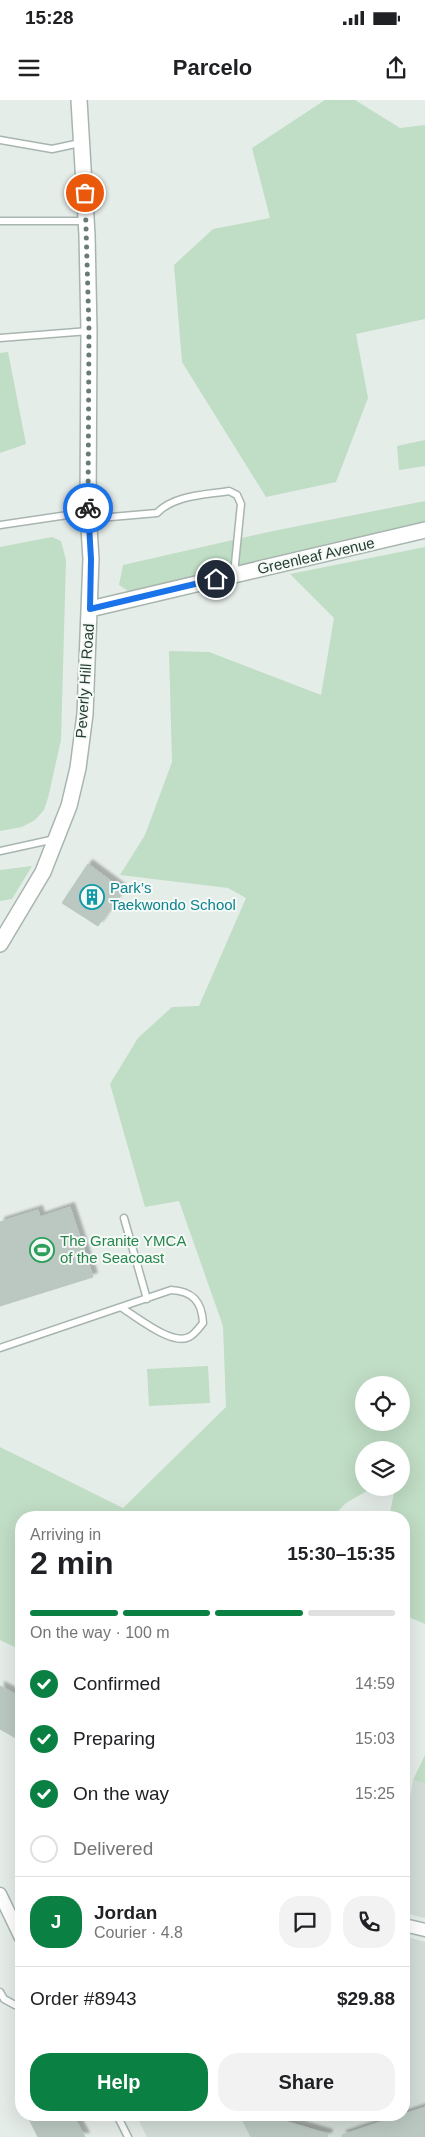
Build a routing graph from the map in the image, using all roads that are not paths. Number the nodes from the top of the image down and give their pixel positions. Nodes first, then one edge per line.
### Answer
1 (79, 100) edge
2 (0, 140) edge
3 (82, 142) junction
4 (86, 220) junction
5 (0, 221) edge
6 (89, 330) junction
7 (0, 338) edge
8 (88, 516) junction
9 (0, 525) edge
10 (425, 530) edge
11 (234, 575) junction
12 (90, 609) junction
13 (57, 839) junction
14 (0, 851) edge
15 (0, 944) edge
16 (124, 1218) dead end
17 (147, 1299) junction
18 (122, 1308) junction
19 (0, 1348) edge
20 (1, 1899) edge
21 (15, 1926) edge
22 (410, 1926) edge
23 (425, 1930) edge
24 (0, 1992) edge
25 (15, 2005) edge
26 (120, 2121) edge
27 (128, 2137) edge

1 - 3 street, Peverly Hill Road
2 - 3 lane
3 - 4 street, Peverly Hill Road
4 - 5 lane
4 - 6 street, Peverly Hill Road
6 - 7 lane
6 - 8 street, Peverly Hill Road
8 - 9 lane
8 - 11 lane
8 - 12 street, Peverly Hill Road
10 - 11 street, Greenleaf Avenue
11 - 12 street, Greenleaf Avenue
12 - 13 street, Peverly Hill Road
13 - 14 lane
13 - 15 street, Peverly Hill Road
16 - 17 lane
17 - 18 lane
17 - 18 lane
18 - 19 lane
20 - 21 street
22 - 23 street
24 - 25 lane
26 - 27 lane

